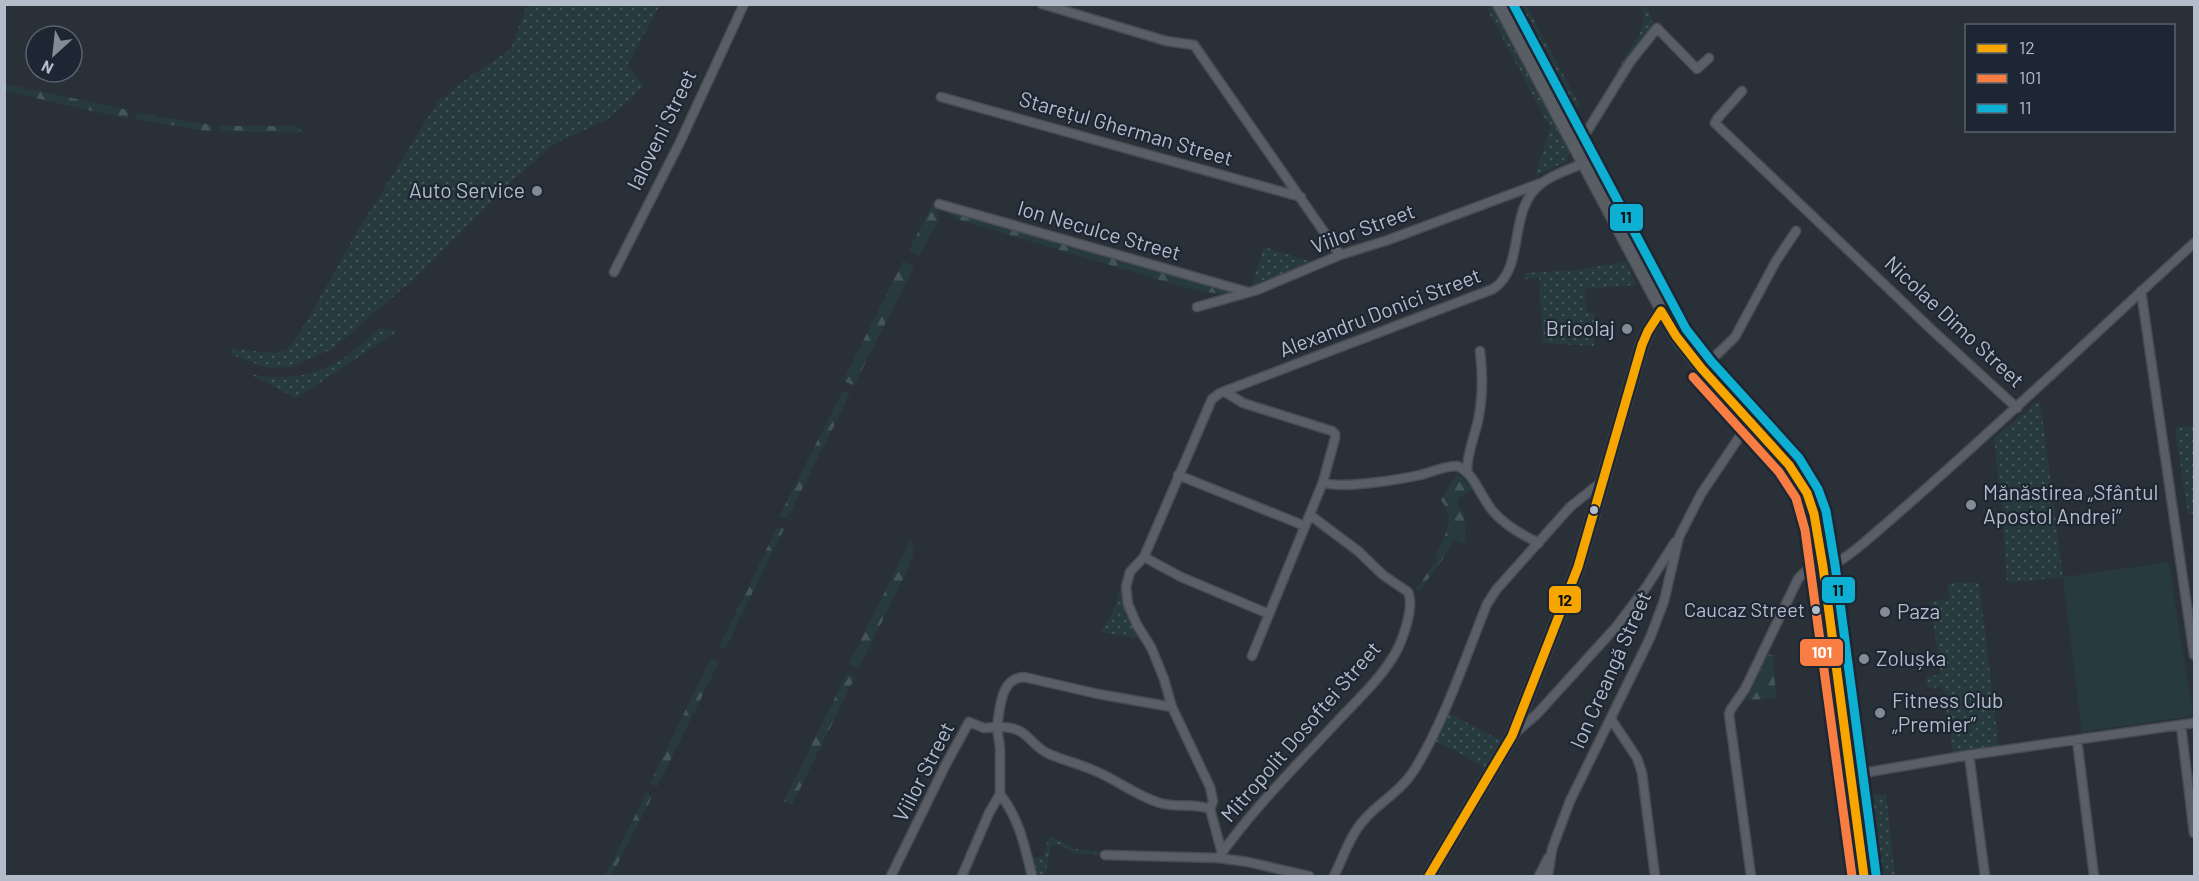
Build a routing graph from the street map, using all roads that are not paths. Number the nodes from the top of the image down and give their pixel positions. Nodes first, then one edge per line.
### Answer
1 (744, 4) edge
2 (1042, 4) edge
3 (1499, 4) edge
4 (1709, 58) dead end
5 (1742, 91) dead end
6 (941, 97) dead end
7 (1576, 149) junction
8 (1584, 163) junction
9 (1541, 183) junction
10 (1301, 197) junction
11 (939, 204) dead end
12 (1797, 231) dead end
13 (2194, 243) edge
14 (1340, 255) junction
15 (614, 272) dead end
16 (2142, 291) junction
17 (1249, 292) junction
18 (1197, 307) dead end
19 (1661, 311) junction
20 (1480, 351) dead end
21 (1702, 369) junction
22 (1225, 392) junction
23 (2017, 408) junction
24 (1750, 421) junction
25 (1467, 471) junction
26 (1178, 475) junction
27 (1605, 480) junction
28 (1323, 482) junction
29 (1310, 515) junction
30 (1305, 526) junction
31 (1679, 537) junction
32 (1539, 543) junction
33 (1144, 557) junction
34 (1823, 567) junction
35 (1269, 614) junction
36 (1252, 656) dead end
37 (2194, 656) edge
38 (1172, 706) junction
39 (1611, 719) junction
40 (2194, 723) edge
41 (2181, 726) junction
42 (998, 727) junction
43 (1512, 736) junction
44 (2077, 740) junction
45 (1969, 755) junction
46 (1851, 775) junction
47 (1000, 794) junction
48 (1210, 809) junction
49 (2194, 833) edge
50 (1552, 849) junction
51 (1105, 855) dead end
52 (1220, 855) junction
53 (891, 876) edge
54 (962, 876) edge
55 (1032, 876) edge
56 (1309, 876) edge
57 (1334, 876) edge
58 (1429, 876) edge
59 (1539, 876) edge
60 (1548, 876) edge
61 (1655, 876) edge
62 (1751, 876) edge
63 (1864, 876) edge
64 (1985, 876) edge
65 (2094, 876) edge

1 - 15 street, Ialoveni Street
2 - 10 street
3 - 7 street
4 - 7 street
5 - 23 street, Nicolae Dimo Street
6 - 10 street, Starețul Gherman Street
7 - 8 street
8 - 9 street, Alexandru Donici Street
8 - 19 street
9 - 14 street, Viilor Street
9 - 22 street, Alexandru Donici Street
10 - 14 street
11 - 17 street, Ion Neculce Street
12 - 21 street
13 - 16 street
14 - 17 street, Viilor Street
16 - 23 street
16 - 37 street
17 - 18 street, Viilor Street
19 - 21 street
19 - 27 street
20 - 25 street
21 - 24 street
22 - 26 street, Alexandru Donici Street
22 - 28 street
23 - 34 street, Nicolae Dimo Street
24 - 31 street, Ion Creangă Street
24 - 34 street
25 - 28 street
25 - 32 street
26 - 30 street
26 - 33 street, Alexandru Donici Street
27 - 32 street
27 - 43 street
28 - 29 street
29 - 30 street
29 - 52 street, Mitropolit Dosoftei Street
30 - 35 street
31 - 39 street, Ion Creangă Street
31 - 43 street
32 - 57 street
33 - 35 street
33 - 38 street, Alexandru Donici Street
34 - 46 street
34 - 62 street, Nicolae Dimo Street
35 - 36 street
38 - 42 street
38 - 48 street, Mitropolit Dosoftei Street
39 - 50 street, Ion Creangă Street
39 - 61 street
40 - 41 street
41 - 44 street
41 - 49 street
42 - 47 street
42 - 48 street, Mitropolit Dosoftei Street
42 - 53 street, Viilor Street
43 - 58 street
44 - 45 street
44 - 65 street
45 - 46 street
45 - 64 street
46 - 63 street
47 - 54 street
47 - 55 street
48 - 52 street, Mitropolit Dosoftei Street
50 - 59 street
50 - 60 street, Ion Creangă Street
51 - 52 street
52 - 56 street

